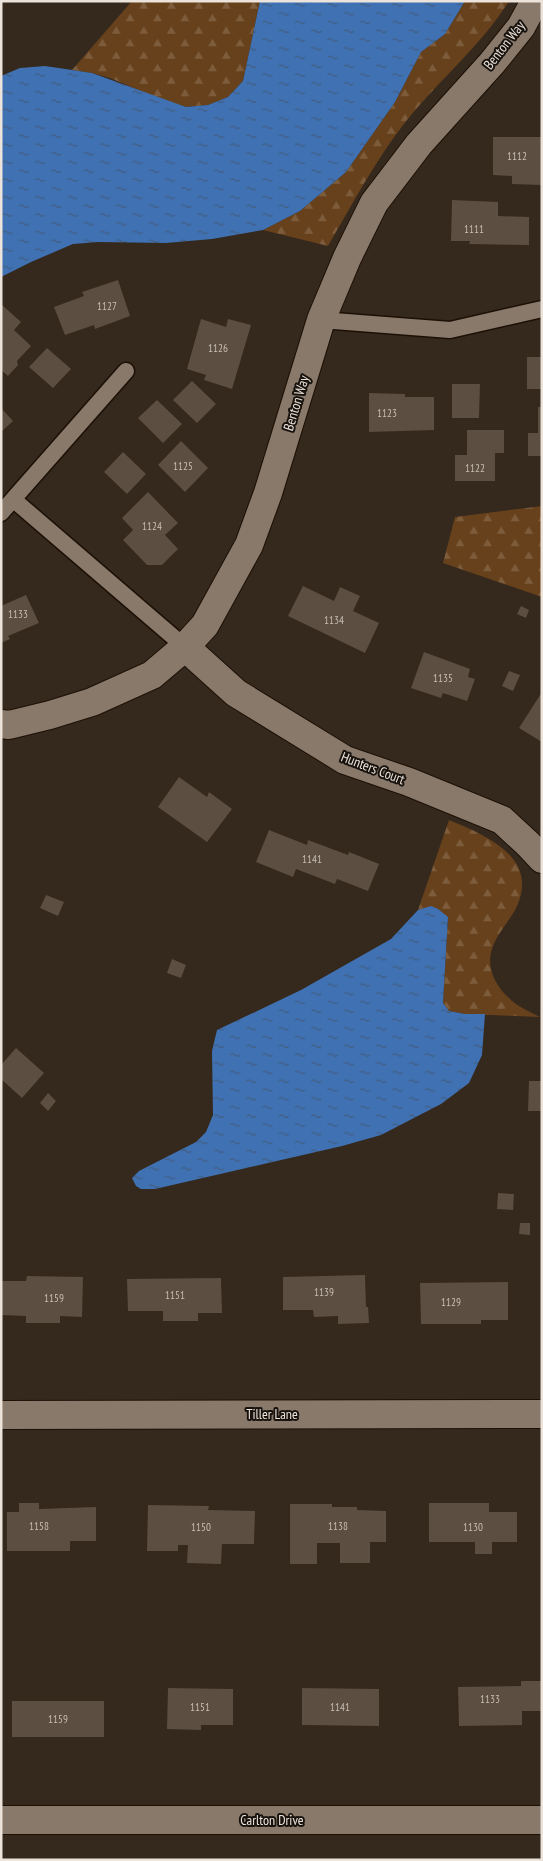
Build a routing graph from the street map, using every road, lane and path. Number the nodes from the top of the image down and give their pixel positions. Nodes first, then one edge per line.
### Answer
1 (535, 1) edge
2 (542, 308) edge
3 (321, 320) junction
4 (126, 371) dead end
5 (14, 500) junction
6 (1, 513) edge
7 (185, 647) junction
8 (1, 724) edge
9 (542, 859) edge
10 (542, 1414) edge
11 (1, 1415) edge
12 (1, 1820) edge
13 (542, 1820) edge

1 - 3 street, Benton Way
2 - 3 lane
3 - 7 street, Benton Way
4 - 5 lane
5 - 6 lane
5 - 7 lane
7 - 8 street, Benton Way
7 - 9 street, Hunters Court
10 - 11 street, Tiller Lane
12 - 13 street, Carlton Drive

